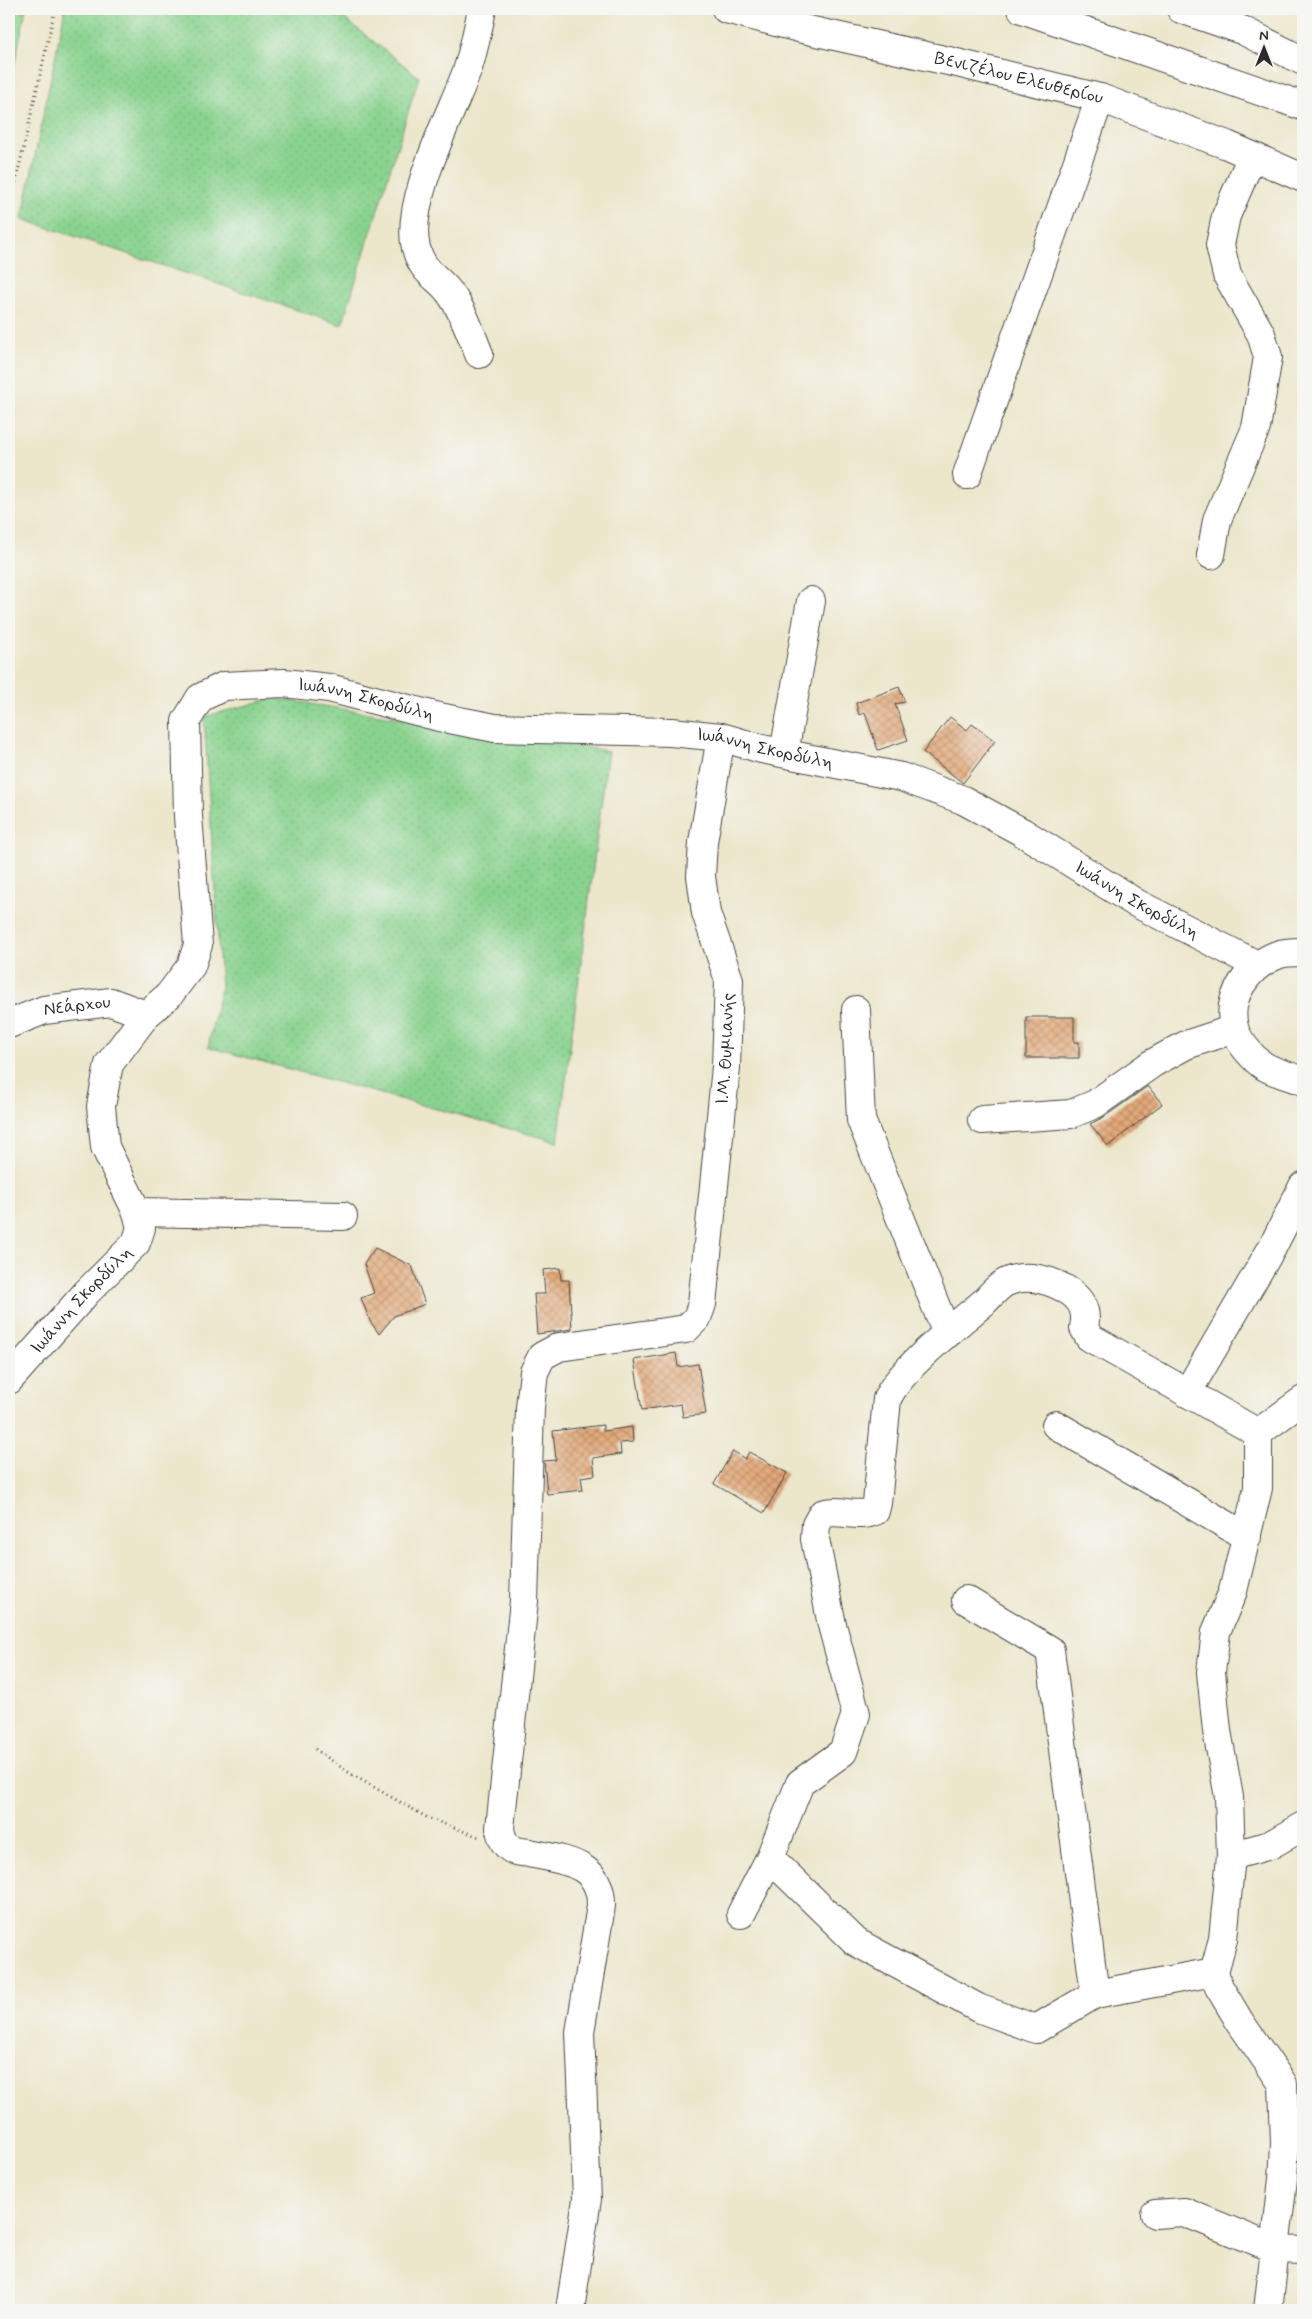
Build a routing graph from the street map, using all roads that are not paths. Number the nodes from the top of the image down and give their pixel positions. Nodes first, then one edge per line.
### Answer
1 (482, 9) edge
2 (726, 9) edge
3 (1022, 9) edge
4 (1181, 9) edge
5 (1220, 16) edge
6 (1303, 60) edge
7 (1100, 98) junction
8 (1303, 106) edge
9 (1252, 156) junction
10 (1303, 178) edge
11 (479, 354) dead end
12 (967, 475) dead end
13 (1211, 555) dead end
14 (810, 601) dead end
15 (721, 737) junction
16 (784, 753) junction
17 (1303, 952) edge
18 (1257, 965) junction
19 (856, 1010) dead end
20 (146, 1015) junction
21 (9, 1024) edge
22 (1234, 1029) junction
23 (1303, 1081) edge
24 (982, 1120) dead end
25 (1303, 1186) edge
26 (137, 1212) junction
27 (343, 1216) dead end
28 (947, 1334) junction
29 (9, 1380) edge
30 (1187, 1393) junction
31 (1303, 1400) edge
32 (1056, 1425) dead end
33 (1258, 1434) junction
34 (1248, 1537) junction
35 (966, 1600) dead end
36 (1303, 1826) edge
37 (1231, 1856) junction
38 (770, 1858) junction
39 (742, 1914) dead end
40 (1214, 1972) junction
41 (1095, 1994) junction
42 (1293, 2082) edge
43 (1156, 2214) dead end
44 (1275, 2249) junction
45 (1303, 2250) edge
46 (570, 2310) edge
47 (1268, 2310) edge

1 - 11 main road
2 - 7 main road, Βενιζέλου Ελευθερίου
3 - 8 main road
4 - 5 main road
5 - 6 main road
7 - 9 main road, Βενιζέλου Ελευθερίου
7 - 12 main road
9 - 10 main road, Βενιζέλου Ελευθερίου
9 - 13 main road
14 - 16 main road
15 - 16 main road, Ιωάννη Σκορδύλη
15 - 20 main road, Ιωάννη Σκορδύλη
15 - 46 main road, Ι.Μ. Θυμιανής
16 - 18 main road, Ιωάννη Σκορδύλη
17 - 18 main road
18 - 22 main road
19 - 28 main road
20 - 21 main road, Νεάρχου
20 - 26 main road, Ιωάννη Σκορδύλη
22 - 23 main road
22 - 24 main road
25 - 30 main road
26 - 27 main road
26 - 29 main road, Ιωάννη Σκορδύλη
28 - 30 main road
28 - 38 main road
30 - 33 main road
31 - 33 main road
32 - 34 main road
33 - 34 main road
34 - 37 main road
35 - 41 main road
36 - 37 main road
37 - 40 main road
38 - 39 main road
38 - 41 main road
40 - 41 main road
40 - 42 main road
42 - 44 main road
43 - 44 main road
44 - 45 main road
44 - 47 main road

